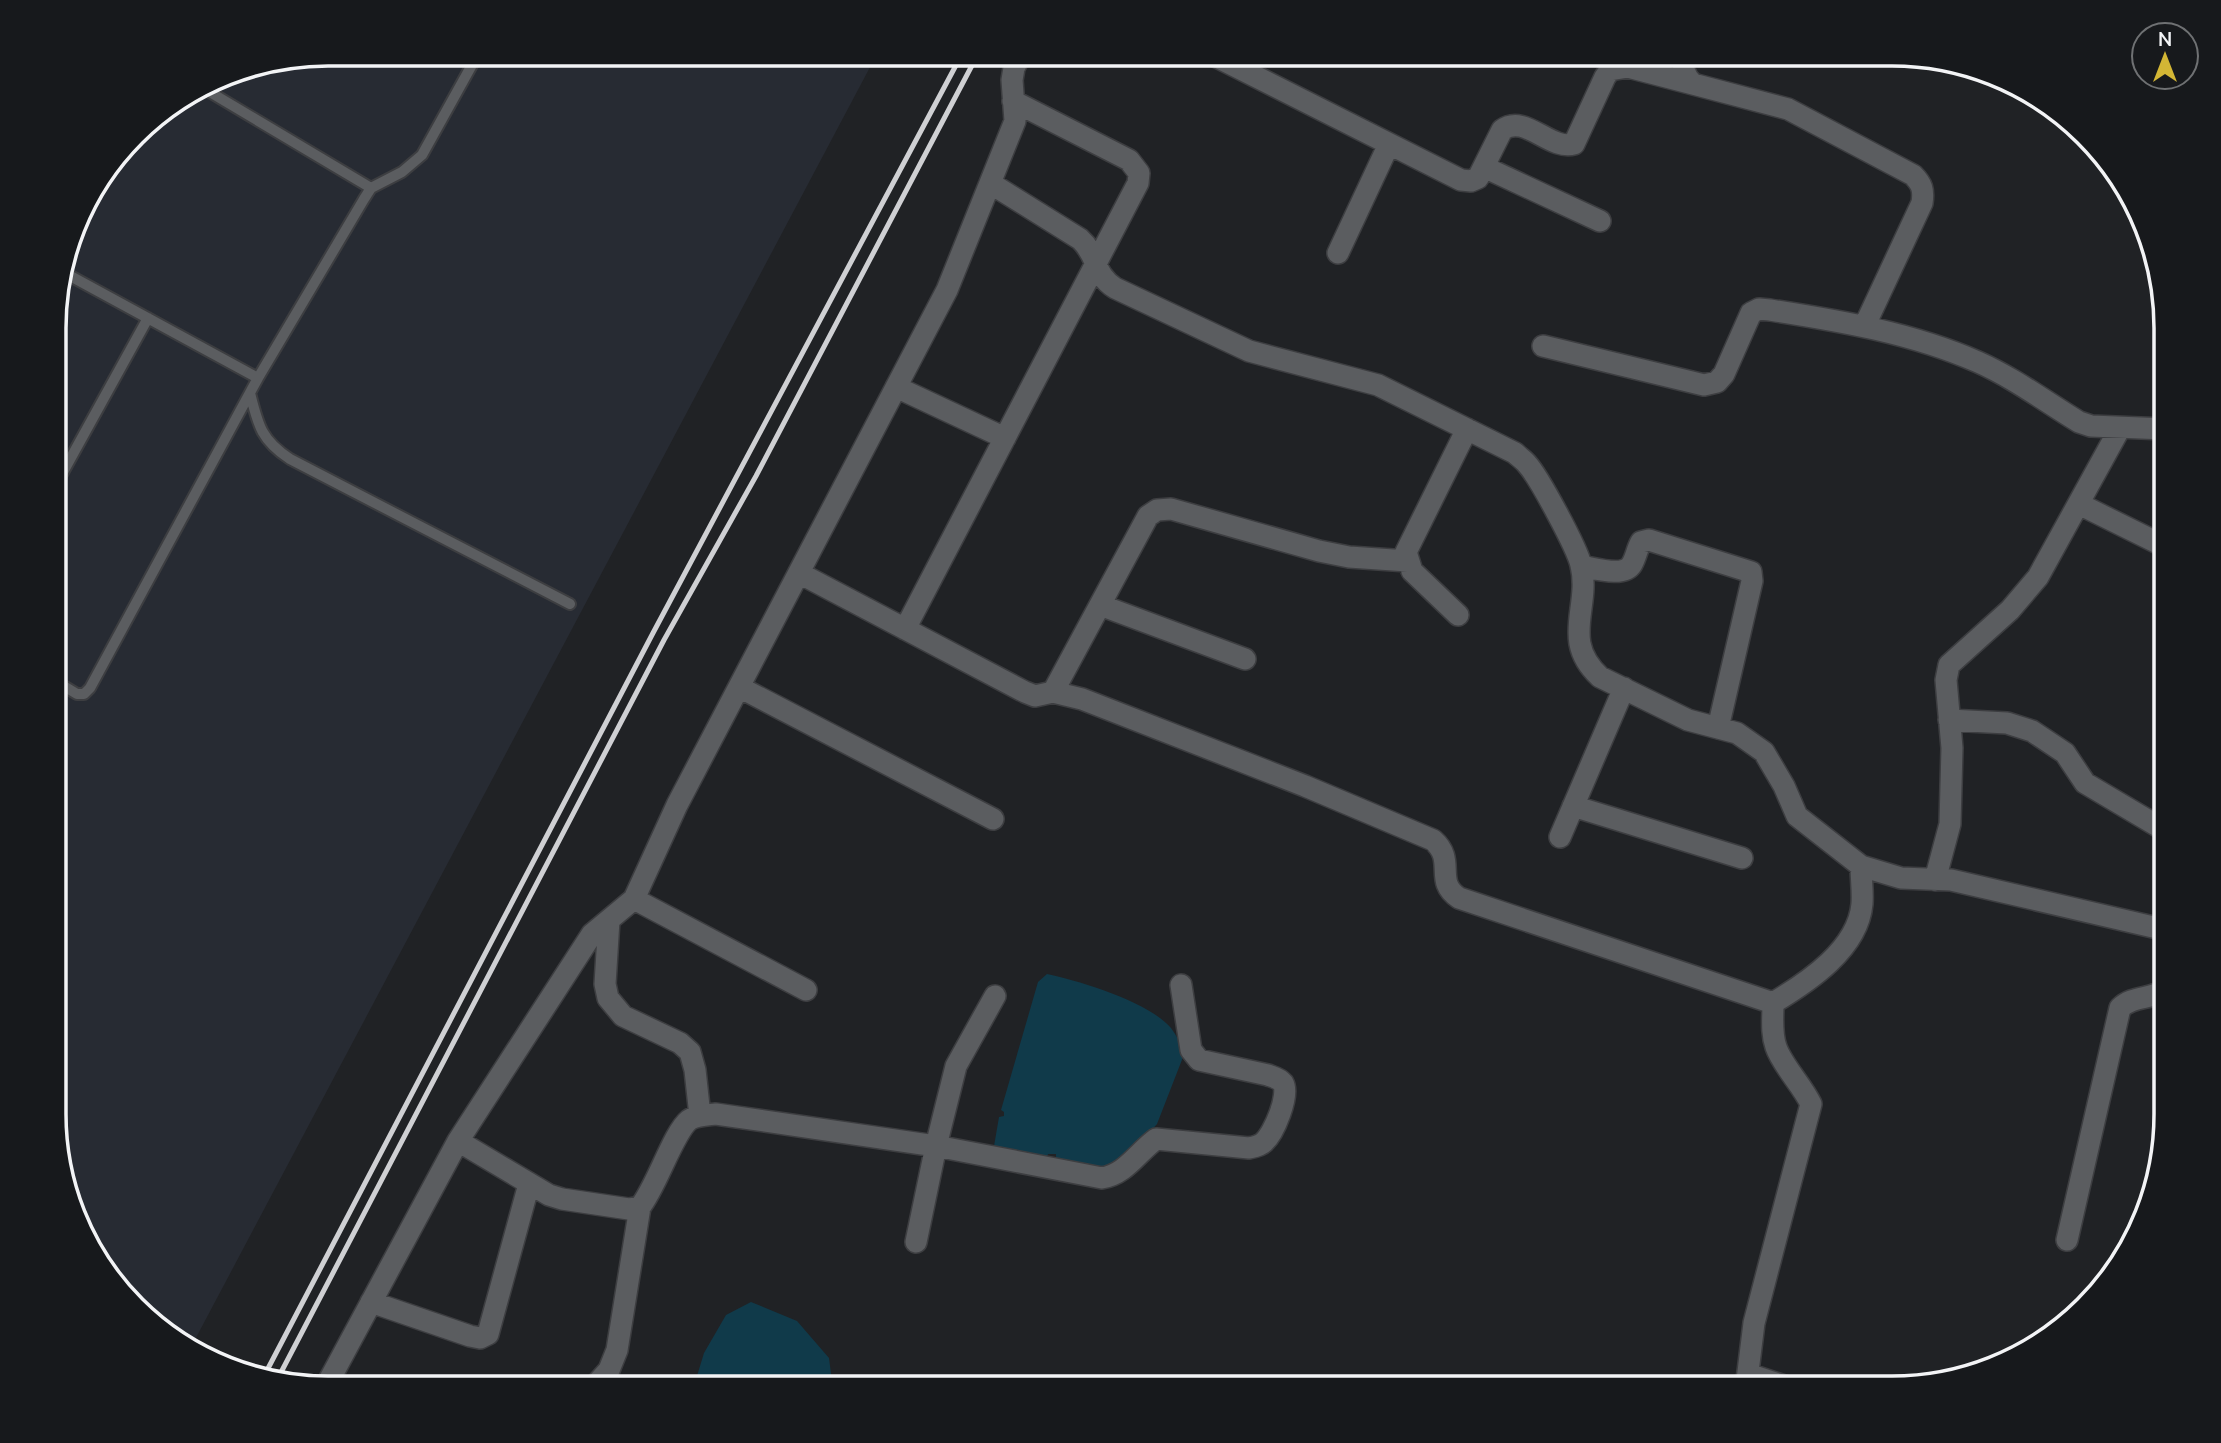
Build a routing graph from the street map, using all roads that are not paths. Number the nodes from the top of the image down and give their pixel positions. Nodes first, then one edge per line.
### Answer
1 (471, 66) edge
2 (1015, 66) edge
3 (1235, 66) edge
4 (1683, 66) edge
5 (1693, 83) junction
6 (213, 94) edge
7 (1013, 101) junction
8 (1389, 144) junction
9 (1484, 166) junction
10 (990, 183) junction
11 (371, 188) junction
12 (1600, 221) dead end
13 (1338, 253) dead end
14 (1096, 265) junction
15 (72, 277) edge
16 (148, 318) junction
17 (1865, 325) junction
18 (1544, 345) dead end
19 (258, 378) junction
20 (896, 387) junction
21 (250, 393) junction
22 (2120, 428) junction
23 (1467, 429) junction
24 (2154, 429) edge
25 (1005, 438) junction
26 (66, 468) edge
27 (2079, 504) junction
28 (2154, 541) edge
29 (1408, 561) junction
30 (1581, 565) junction
31 (799, 573) junction
32 (570, 604) dead end
33 (1100, 605) junction
34 (1458, 615) dead end
35 (905, 629) junction
36 (1245, 659) dead end
37 (66, 687) edge
38 (739, 687) junction
39 (1624, 688) junction
40 (1053, 692) junction
41 (1949, 720) junction
42 (1718, 728) junction
43 (1573, 806) junction
44 (993, 819) dead end
45 (2154, 824) edge
46 (1560, 837) dead end
47 (1742, 858) dead end
48 (1861, 866) junction
49 (1935, 880) junction
50 (634, 899) junction
51 (608, 920) junction
52 (2154, 927) edge
53 (1181, 985) dead end
54 (806, 990) dead end
55 (995, 996) dead end
56 (2154, 996) edge
57 (1773, 1003) junction
58 (700, 1116) junction
59 (458, 1141) junction
60 (936, 1146) junction
61 (529, 1184) junction
62 (640, 1207) junction
63 (2067, 1240) dead end
64 (916, 1242) dead end
65 (371, 1302) junction
66 (331, 1377) edge
67 (602, 1377) edge
68 (1748, 1377) edge

1 - 11 lane
2 - 7 street
3 - 8 street
4 - 5 street
5 - 9 street
5 - 17 street
6 - 11 lane
7 - 10 street
7 - 14 street
8 - 9 street
8 - 13 street
9 - 12 street
10 - 14 street
10 - 20 street
11 - 19 lane
14 - 23 street
14 - 25 street
15 - 16 lane
16 - 19 lane
16 - 26 lane
17 - 18 street
17 - 22 street
19 - 21 lane
20 - 25 street
20 - 31 street
21 - 32 lane
21 - 37 lane
22 - 24 street
22 - 27 street
23 - 29 street
23 - 30 street
25 - 35 street
27 - 28 street
27 - 41 street
29 - 33 street
29 - 34 street
30 - 39 street
30 - 42 street
31 - 35 street
31 - 38 street
33 - 36 street
33 - 40 street
35 - 40 street
38 - 44 street
38 - 50 street
39 - 42 street
39 - 43 street
40 - 57 street
41 - 45 street
41 - 49 street
42 - 48 street
43 - 46 street
43 - 47 street
48 - 49 street
48 - 57 street
49 - 52 street
50 - 51 street
50 - 54 street
51 - 58 street
51 - 59 street
53 - 60 street
55 - 60 street
56 - 63 street
57 - 68 street
58 - 60 street
58 - 62 street
59 - 61 street
59 - 65 street
60 - 64 street
61 - 62 street
61 - 65 street
62 - 67 street
65 - 66 street

